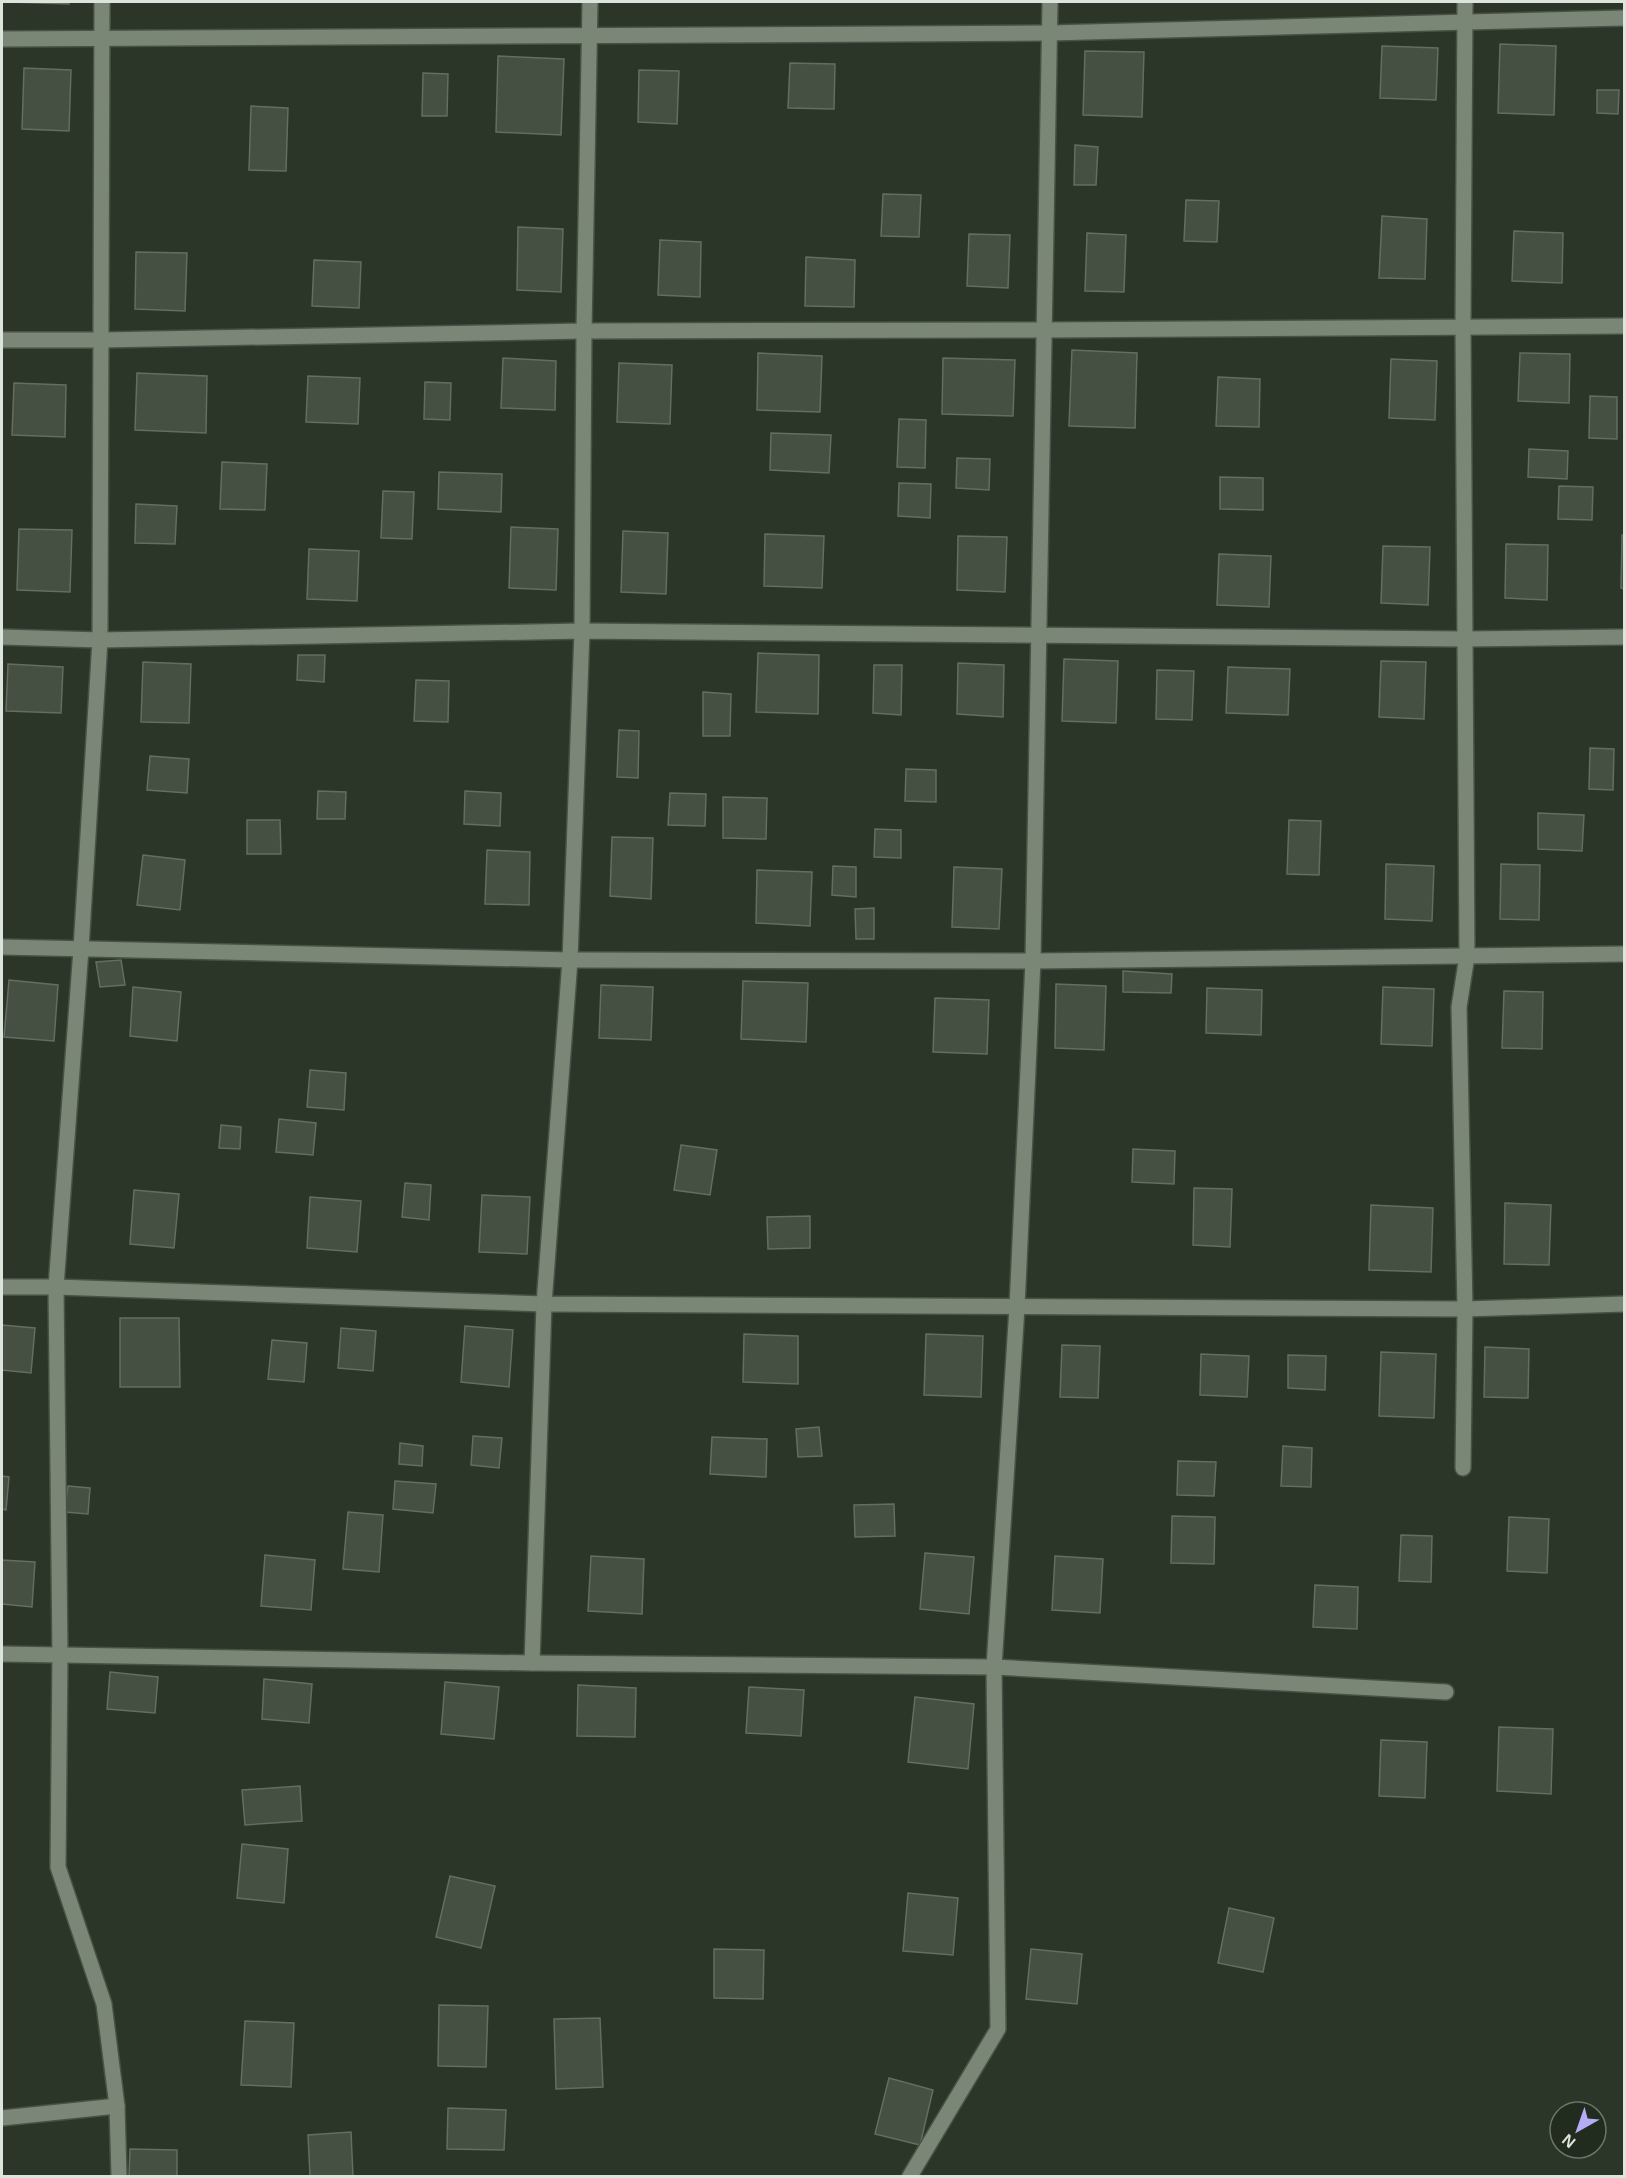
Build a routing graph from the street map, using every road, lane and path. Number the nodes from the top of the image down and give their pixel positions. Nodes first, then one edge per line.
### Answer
1 (102, 2) edge
2 (590, 2) edge
3 (1050, 2) edge
4 (1465, 2) edge
5 (1624, 18) edge
6 (1465, 22) junction
7 (1049, 33) junction
8 (589, 34) junction
9 (101, 38) junction
10 (2, 39) edge
11 (1464, 326) junction
12 (1624, 326) edge
13 (1045, 330) junction
14 (584, 331) junction
15 (2, 340) edge
16 (102, 340) junction
17 (582, 631) junction
18 (1038, 635) junction
19 (2, 637) edge
20 (1624, 638) edge
21 (1465, 639) junction
22 (100, 640) junction
23 (2, 947) edge
24 (81, 949) junction
25 (1624, 954) edge
26 (1467, 956) junction
27 (570, 960) junction
28 (1033, 961) junction
29 (2, 1287) edge
30 (56, 1287) junction
31 (544, 1304) junction
32 (1624, 1304) edge
33 (1017, 1307) junction
34 (1465, 1309) junction
35 (1463, 1468) dead end
36 (2, 1653) edge
37 (60, 1655) junction
38 (532, 1663) junction
39 (994, 1667) junction
40 (1446, 1692) dead end
41 (117, 2106) junction
42 (2, 2118) edge
43 (119, 2176) edge
44 (910, 2176) edge

1 - 9 street
2 - 8 street
3 - 7 street
4 - 6 street
5 - 6 street
6 - 7 street
6 - 11 street
7 - 8 street
7 - 13 street
8 - 9 street
8 - 14 street
9 - 10 street
9 - 16 street
11 - 12 street
11 - 13 street
11 - 21 street
13 - 14 street
13 - 18 street
14 - 16 street
14 - 17 street
15 - 16 street
16 - 22 street
17 - 18 street
17 - 22 street
17 - 27 street
18 - 21 street
18 - 28 street
19 - 22 street
20 - 21 street
21 - 26 street
22 - 24 street
23 - 24 street
24 - 27 street
24 - 30 street
25 - 26 street
26 - 28 street
26 - 34 street
27 - 28 street
27 - 31 street
28 - 33 street
29 - 30 street
30 - 31 street
30 - 37 street
31 - 33 street
31 - 38 street
32 - 34 street
33 - 34 street
33 - 39 street
34 - 35 street
36 - 37 street
37 - 38 street
37 - 41 street
38 - 39 street
39 - 40 street
39 - 44 street
41 - 42 street
41 - 43 street

